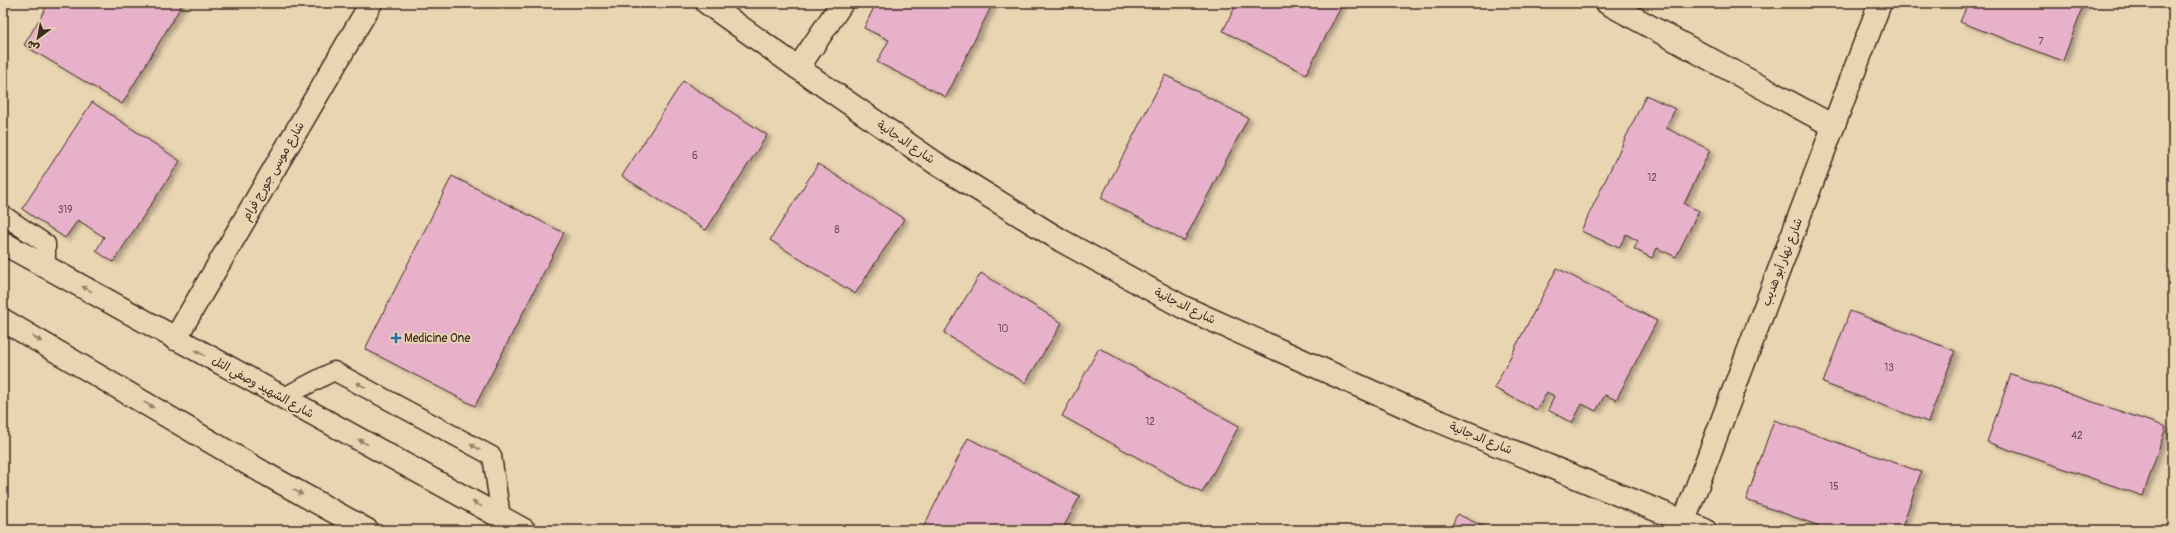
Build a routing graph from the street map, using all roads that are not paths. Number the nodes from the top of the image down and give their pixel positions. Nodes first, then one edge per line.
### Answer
1 (371, 3) edge
2 (707, 3) edge
3 (842, 3) edge
4 (1607, 3) edge
5 (1880, 3) edge
6 (798, 68) junction
7 (1833, 126) junction
8 (3, 215) edge
9 (3, 243) edge
10 (46, 267) junction
11 (3, 320) edge
12 (175, 339) junction
13 (282, 398) junction
14 (501, 517) junction
15 (1684, 521) junction
16 (367, 530) edge
17 (524, 530) edge
18 (1705, 530) edge

1 - 12 street, شارع موسى جورج فرام
2 - 6 street, شارع الدجانية
3 - 6 street
4 - 7 street
5 - 7 street, شارع نهار أبو هديب
6 - 15 street, شارع الدجانية
7 - 15 street, شارع نهار أبو هديب
8 - 10 lane
9 - 10 street, شارع الشهيد وصفي التل
12 -> 10 street, شارع الشهيد وصفي التل
11 -> 16 street
13 -> 12 street, شارع الشهيد وصفي التل
14 -> 13 street, شارع الشهيد وصفي التل
14 -> 13 lane
14 - 17 street, شارع الشهيد وصفي التل
15 - 18 street, شارع الدجانية

